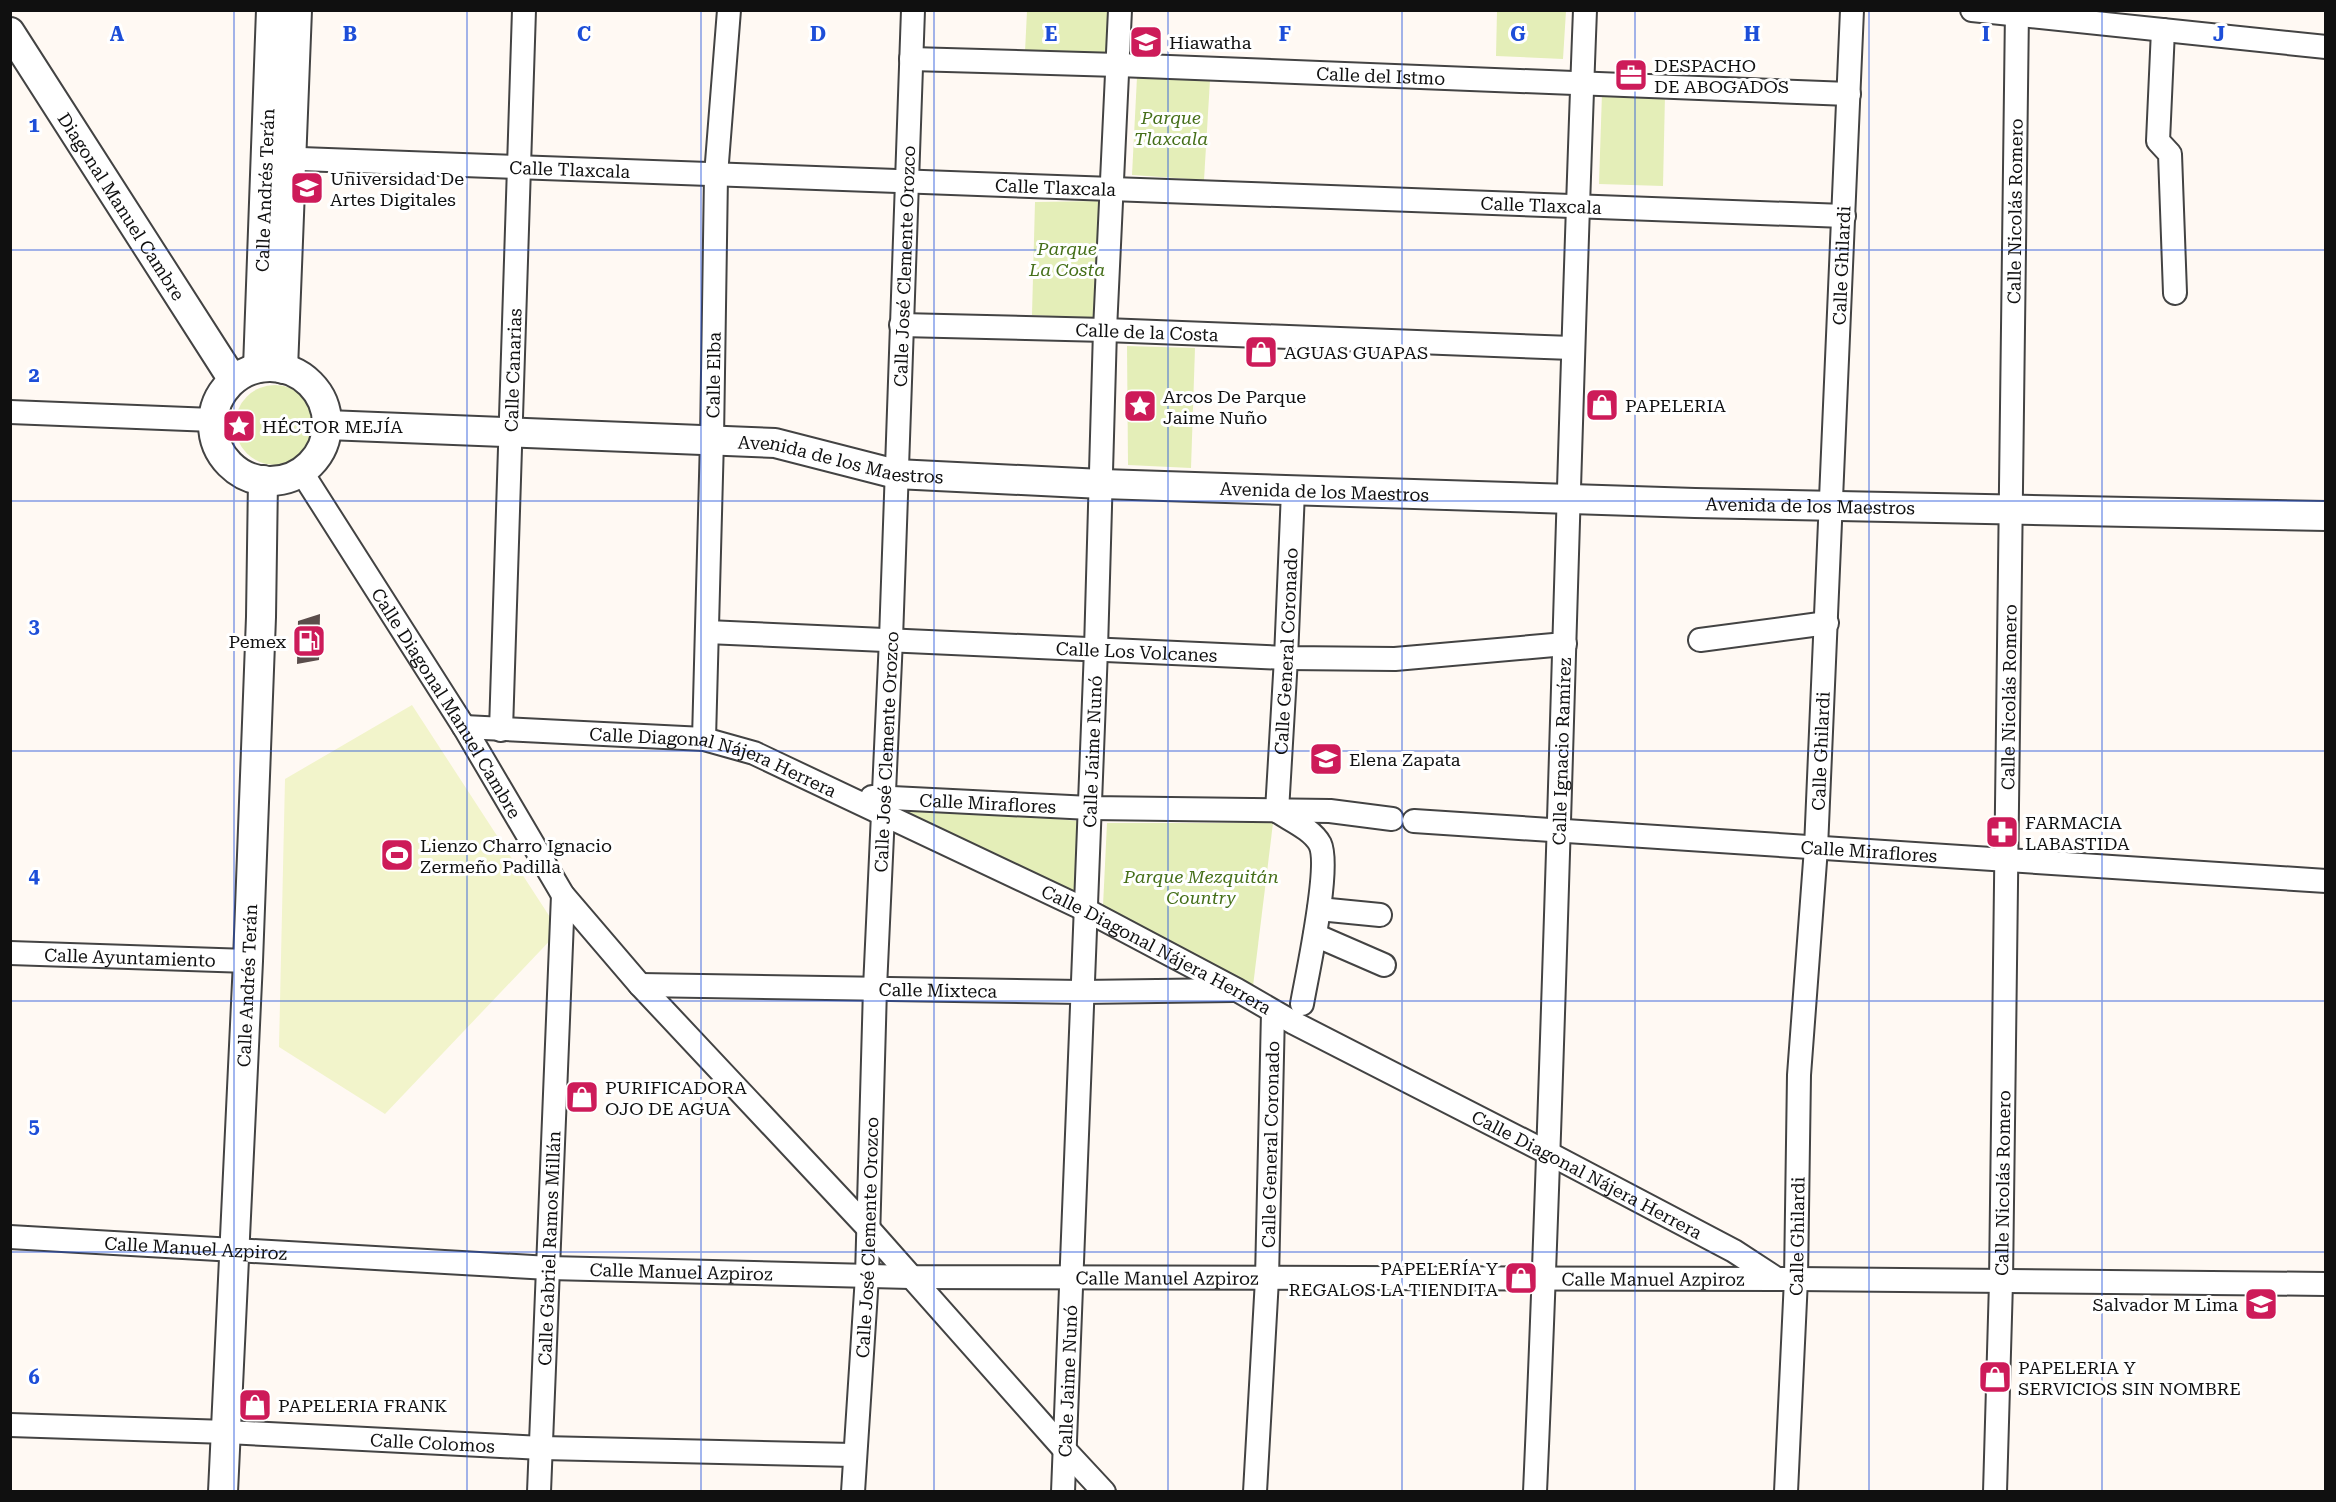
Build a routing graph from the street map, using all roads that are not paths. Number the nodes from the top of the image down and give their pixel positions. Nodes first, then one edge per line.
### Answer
1 (271, 10) edge
2 (297, 10) edge
3 (524, 10) edge
4 (729, 10) edge
5 (913, 10) edge
6 (1120, 10) edge
7 (1585, 10) edge
8 (1852, 10) edge
9 (1972, 10) edge
10 (2017, 13) edge
11 (2163, 30) junction
12 (10, 32) edge
13 (2325, 47) edge
14 (911, 59) junction
15 (1118, 65) junction
16 (1582, 84) junction
17 (1849, 94) junction
18 (278, 158) junction
19 (519, 167) junction
20 (716, 175) junction
21 (906, 181) junction
22 (1112, 188) junction
23 (1578, 206) junction
24 (1844, 216) junction
25 (2175, 293) dead end
26 (901, 325) junction
27 (1105, 330) junction
28 (1572, 348) junction
29 (270, 368) junction
30 (232, 380) junction
31 (10, 412) edge
32 (213, 420) junction
33 (327, 424) junction
34 (510, 432) junction
35 (712, 439) junction
36 (301, 471) junction
37 (896, 474) junction
38 (263, 480) junction
39 (1102, 484) junction
40 (1293, 491) junction
41 (1568, 499) junction
42 (1831, 506) junction
43 (2010, 510) junction
44 (2325, 516) edge
45 (1827, 623) junction
46 (707, 632) junction
47 (891, 639) junction
48 (1700, 640) dead end
49 (1565, 645) junction
50 (1096, 649) junction
51 (1286, 658) junction
52 (464, 727) junction
53 (501, 730) junction
54 (704, 739) junction
55 (884, 807) junction
56 (1090, 808) junction
57 (1277, 811) junction
58 (1561, 831) junction
59 (1816, 848) junction
60 (2006, 859) junction
61 (2325, 881) edge
62 (563, 895) junction
63 (1319, 909) junction
64 (1086, 910) junction
65 (1380, 915) dead end
66 (1315, 935) junction
67 (10, 953) edge
68 (248, 961) junction
69 (1384, 965) dead end
70 (640, 985) junction
71 (875, 988) junction
72 (1236, 990) junction
73 (1081, 992) junction
74 (1302, 1004) dead end
75 (1273, 1012) junction
76 (1548, 1153) junction
77 (868, 1228) junction
78 (10, 1237) edge
79 (234, 1251) junction
80 (549, 1268) junction
81 (867, 1276) junction
82 (910, 1277) junction
83 (1071, 1278) junction
84 (1267, 1279) junction
85 (1545, 1279) junction
86 (1786, 1279) junction
87 (2001, 1282) junction
88 (2325, 1284) edge
89 (10, 1425) edge
90 (227, 1432) junction
91 (542, 1448) junction
92 (1064, 1449) junction
93 (854, 1455) junction
94 (224, 1491) edge
95 (539, 1491) edge
96 (853, 1491) edge
97 (1063, 1491) edge
98 (1104, 1491) edge
99 (1255, 1491) edge
100 (1535, 1491) edge
101 (1786, 1491) edge
102 (1995, 1491) edge

1 - 18 street, Calle Andrés Terán
2 - 18 street, Calle Andrés Terán
3 - 19 street, Calle Canarias
4 - 20 street, Calle Elba
5 - 14 street, Calle José Clemente Orozco
6 - 15 street, Calle Jaime Nunó
7 - 16 street, Calle Ignacio Ramírez
8 - 17 street, Calle Ghilardi
9 - 10 street
10 - 11 street
10 - 43 street, Calle Nicolás Romero
11 - 13 street
11 - 25 street
12 - 30 street, Diagonal Manuel Cambre
14 - 15 street, Calle del Istmo
14 - 21 street, Calle José Clemente Orozco
15 - 16 street, Calle del Istmo
15 - 22 street, Calle Jaime Nunó
16 - 17 street, Calle del Istmo
16 - 23 street, Calle Ignacio Ramírez
17 - 24 street, Calle Ghilardi
18 - 19 street, Calle Tlaxcala
18 - 29 street, Calle Andrés Terán
19 - 20 street, Calle Tlaxcala
19 - 34 street, Calle Canarias
20 - 21 street, Calle Tlaxcala
20 - 35 street, Calle Elba
21 - 22 street, Calle Tlaxcala
21 - 26 street, Calle José Clemente Orozco
22 - 23 street, Calle Tlaxcala
22 - 27 street, Calle Jaime Nunó
23 - 24 street, Calle Tlaxcala
23 - 28 street, Calle Ignacio Ramírez
24 - 42 street, Calle Ghilardi
26 - 27 street, Calle de la Costa
26 - 37 street, Calle José Clemente Orozco
27 - 28 street, Calle de la Costa
27 - 39 street, Calle Jaime Nunó
28 - 41 street, Calle Ignacio Ramírez
29 - 30 street
29 - 33 street
30 - 32 street
31 - 32 street
32 - 38 street
33 - 34 street, Avenida de los Maestros
33 - 36 street
34 - 35 street, Avenida de los Maestros
34 - 53 street, Calle Canarias
35 - 37 street, Avenida de los Maestros
35 - 46 street, Calle Elba
36 - 38 street
36 - 52 street, Calle Diagonal Manuel Cambre
37 - 39 street, Avenida de los Maestros
37 - 47 street, Calle José Clemente Orozco
38 - 68 street, Calle Andrés Terán
39 - 40 street, Avenida de los Maestros
39 - 50 street, Calle Jaime Nunó
40 - 41 street, Avenida de los Maestros
40 - 51 street, Calle General Coronado
41 - 42 street, Avenida de los Maestros
41 - 49 street, Calle Ignacio Ramírez
42 - 43 street, Avenida de los Maestros
42 - 45 street, Calle Ghilardi
43 - 44 street, Avenida de los Maestros
43 - 60 street, Calle Nicolás Romero
45 - 48 street
45 - 59 street, Calle Ghilardi
46 - 47 street, Calle Los Volcanes
46 - 54 street, Calle Elba
47 - 50 street, Calle Los Volcanes
47 - 55 street, Calle José Clemente Orozco
49 - 51 street, Calle Los Volcanes
49 - 58 street, Calle Ignacio Ramírez
50 - 51 street, Calle Los Volcanes
50 - 56 street, Calle Jaime Nunó
51 - 57 street, Calle General Coronado
52 - 53 street, Calle Diagonal Nájera Herrera
52 - 62 street, Calle Diagonal Manuel Cambre
53 - 54 street, Calle Diagonal Nájera Herrera
54 - 55 street, Calle Diagonal Nájera Herrera
55 - 56 street, Calle Miraflores
55 - 64 street, Calle Diagonal Nájera Herrera
55 - 71 street, Calle José Clemente Orozco
56 - 57 street, Calle Miraflores
56 - 64 street, Calle Jaime Nunó
57 - 58 street, Calle Miraflores
57 - 63 street
58 - 59 street, Calle Miraflores
58 - 76 street, Calle Ignacio Ramírez
59 - 60 street, Calle Miraflores
59 - 86 street, Calle Ghilardi
60 - 61 street, Calle Miraflores
60 - 87 street, Calle Nicolás Romero
62 - 70 street, Calle Diagonal Manuel Cambre
62 - 80 street, Calle Gabriel Ramos Millán
63 - 65 street
63 - 66 street
64 - 72 street, Calle Diagonal Nájera Herrera
64 - 73 street, Calle Jaime Nunó
66 - 69 street
66 - 74 street
67 - 68 street, Calle Ayuntamiento
68 - 79 street, Calle Andrés Terán
70 - 71 street, Calle Mixteca
70 - 77 street, Calle Diagonal Manuel Cambre
71 - 73 street, Calle Mixteca
71 - 77 street, Calle José Clemente Orozco
72 - 73 street, Calle Mixteca
72 - 75 street, Calle Diagonal Nájera Herrera
73 - 83 street, Calle Jaime Nunó
75 - 76 street, Calle Diagonal Nájera Herrera
75 - 84 street, Calle General Coronado
76 - 85 street, Calle Ignacio Ramírez
76 - 86 street, Calle Diagonal Nájera Herrera
77 - 81 street, Calle José Clemente Orozco
77 - 82 street, Calle Diagonal Manuel Cambre
78 - 79 street, Calle Manuel Azpiroz
79 - 80 street, Calle Manuel Azpiroz
79 - 90 street, Calle Andrés Terán
80 - 81 street, Calle Manuel Azpiroz
80 - 91 street, Calle Gabriel Ramos Millán
81 - 82 street, Calle Manuel Azpiroz
81 - 93 street, Calle José Clemente Orozco
82 - 83 street, Calle Manuel Azpiroz
82 - 92 street, Calle Diagonal Manuel Cambre
83 - 84 street, Calle Manuel Azpiroz
83 - 92 street, Calle Jaime Nunó
84 - 85 street, Calle Manuel Azpiroz
84 - 99 street, Calle General Coronado
85 - 86 street, Calle Manuel Azpiroz
85 - 100 street, Calle Ignacio Ramírez
86 - 87 street, Calle Manuel Azpiroz
86 - 101 street, Calle Ghilardi
87 - 88 street, Calle Manuel Azpiroz
87 - 102 street, Calle Nicolás Romero
89 - 90 street, Calle Colomos
90 - 91 street, Calle Colomos
90 - 94 street, Calle Andrés Terán
91 - 93 street, Calle Colomos
91 - 95 street, Calle Gabriel Ramos Millán
92 - 97 street, Calle Jaime Nunó
92 - 98 street, Calle Diagonal Manuel Cambre
93 - 96 street, Calle José Clemente Orozco

